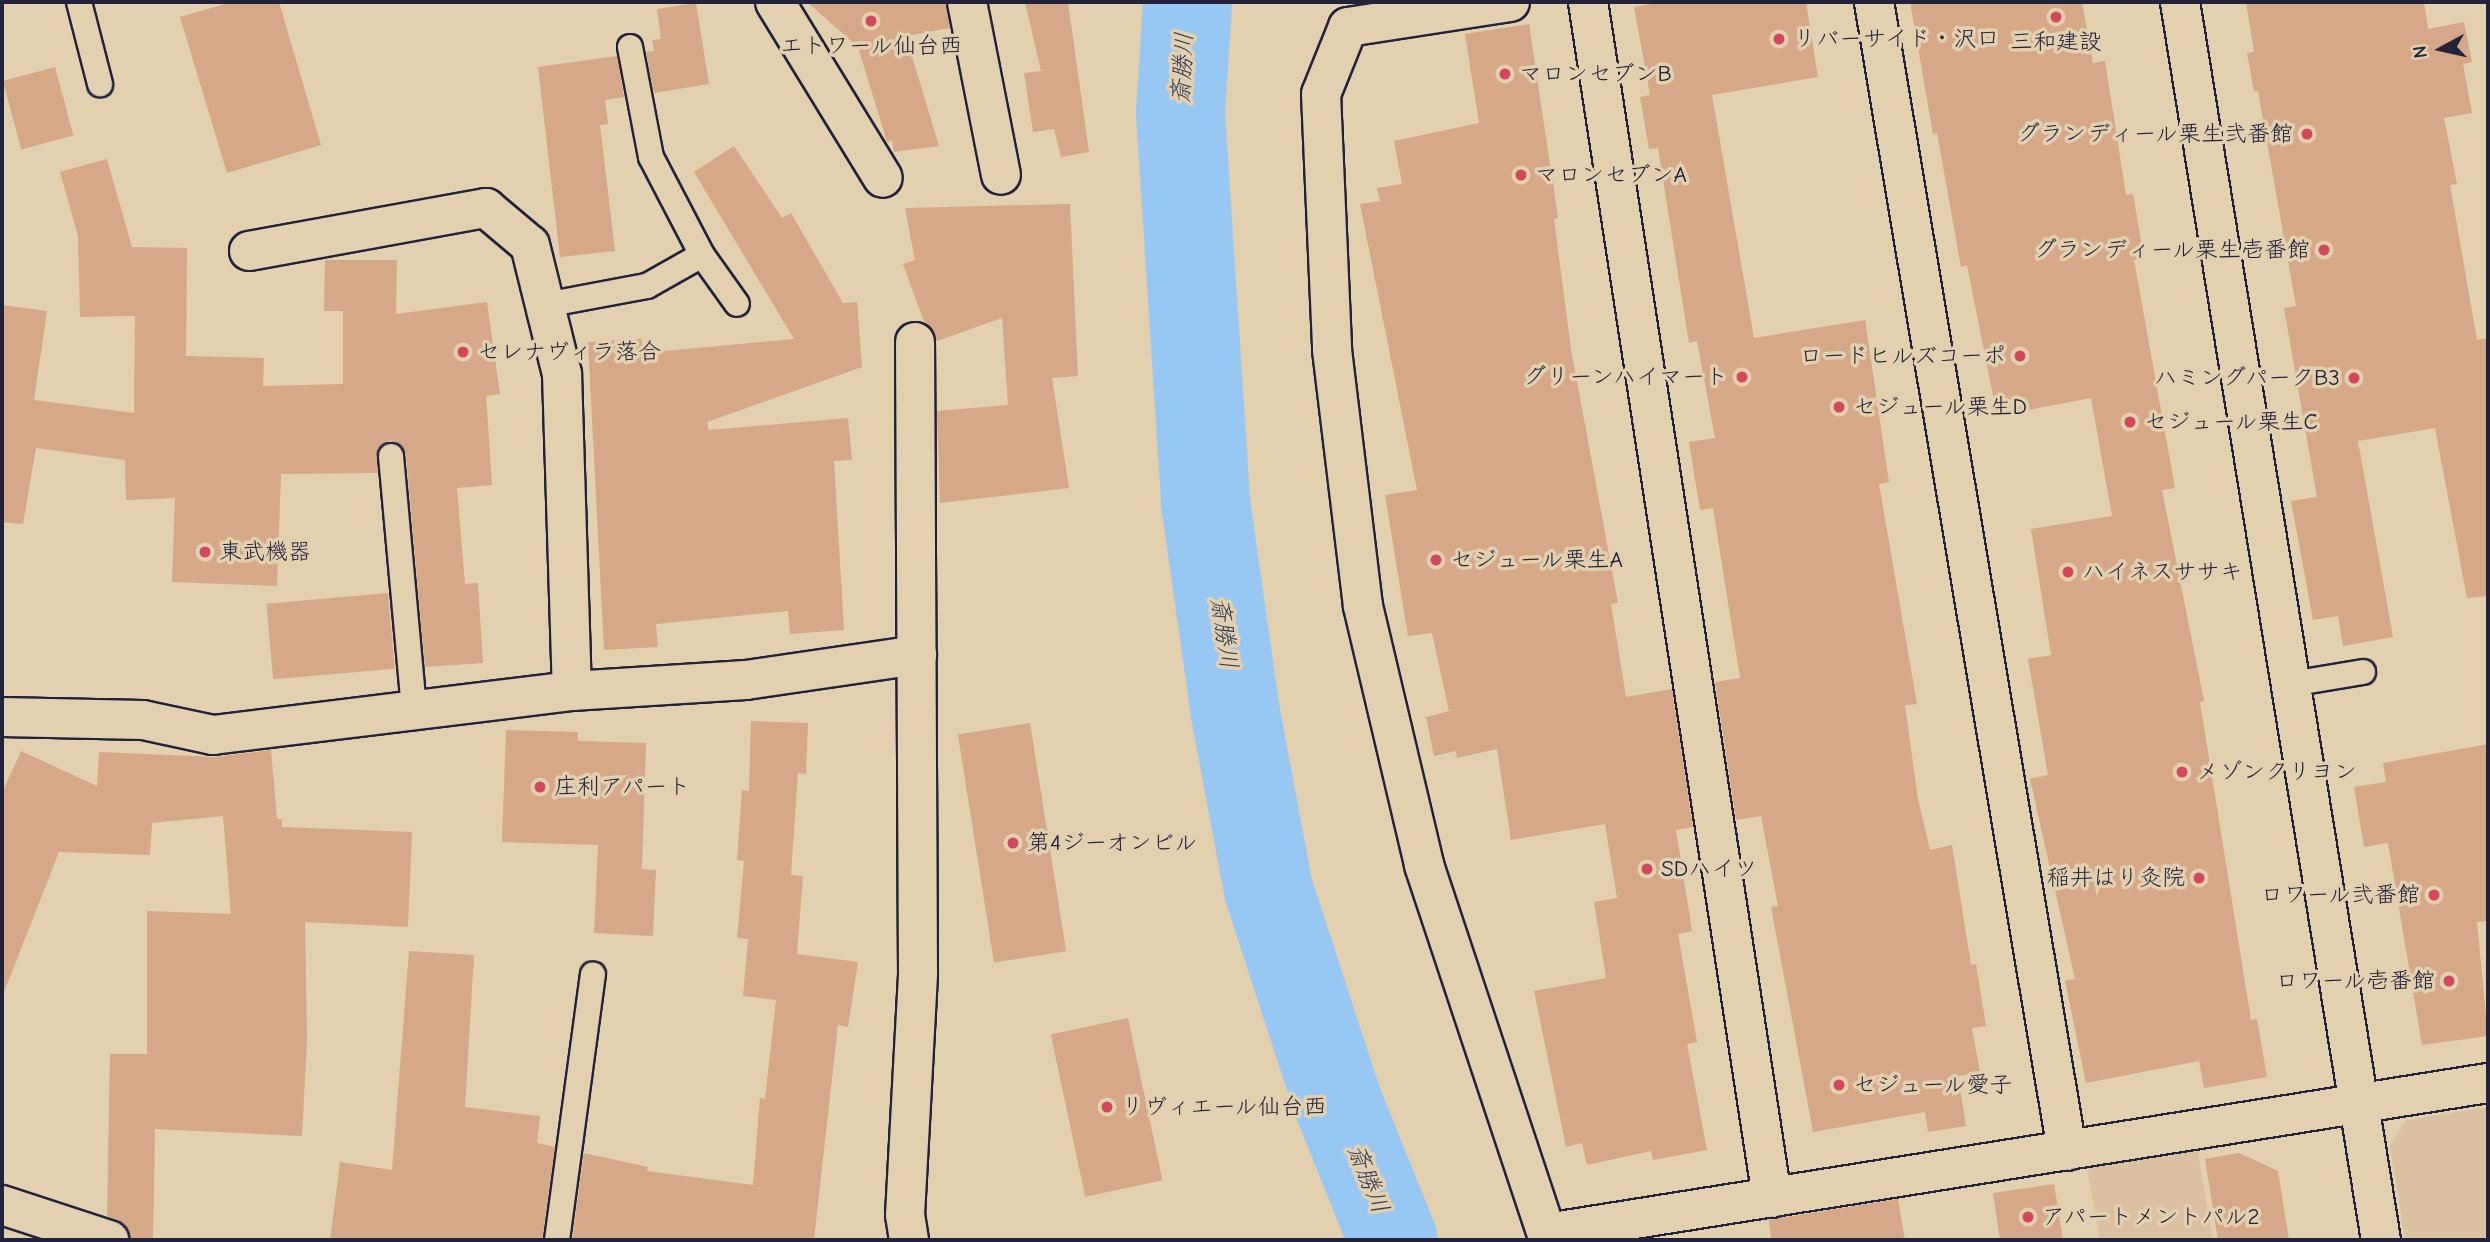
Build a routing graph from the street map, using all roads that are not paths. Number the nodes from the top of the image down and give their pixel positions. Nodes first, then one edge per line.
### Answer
1 (79, 2) edge
2 (775, 2) edge
3 (967, 2) edge
4 (1510, 2) edge
5 (1588, 2) edge
6 (1874, 2) edge
7 (2180, 2) edge
8 (630, 47) dead end
9 (100, 84) dead end
10 (1001, 175) dead end
11 (883, 178) dead end
12 (249, 251) dead end
13 (702, 255) junction
14 (545, 304) junction
15 (737, 304) dead end
16 (915, 342) dead end
17 (391, 456) dead end
18 (917, 655) junction
19 (2362, 672) dead end
20 (2291, 684) junction
21 (572, 691) junction
22 (414, 710) junction
23 (2, 717) edge
24 (593, 974) dead end
25 (2488, 1083) edge
26 (2360, 1104) junction
27 (2067, 1151) junction
28 (1772, 1198) junction
29 (2, 1205) edge
30 (1548, 1237) edge
31 (109, 1240) edge
32 (557, 1240) edge
33 (909, 1240) edge
34 (2381, 1240) edge

1 - 9 lane
2 - 11 street
3 - 10 street
4 - 30 street
5 - 28 street
6 - 27 street
7 - 20 street
8 - 13 lane
12 - 14 street
13 - 14 lane
13 - 15 lane
14 - 21 street
16 - 18 street
17 - 22 lane
18 - 21 street
18 - 33 street
19 - 20 lane
20 - 26 street
21 - 22 street
22 - 23 street
24 - 32 lane
25 - 26 street
26 - 27 street
26 - 34 street
27 - 28 street
28 - 30 street
29 - 31 street

